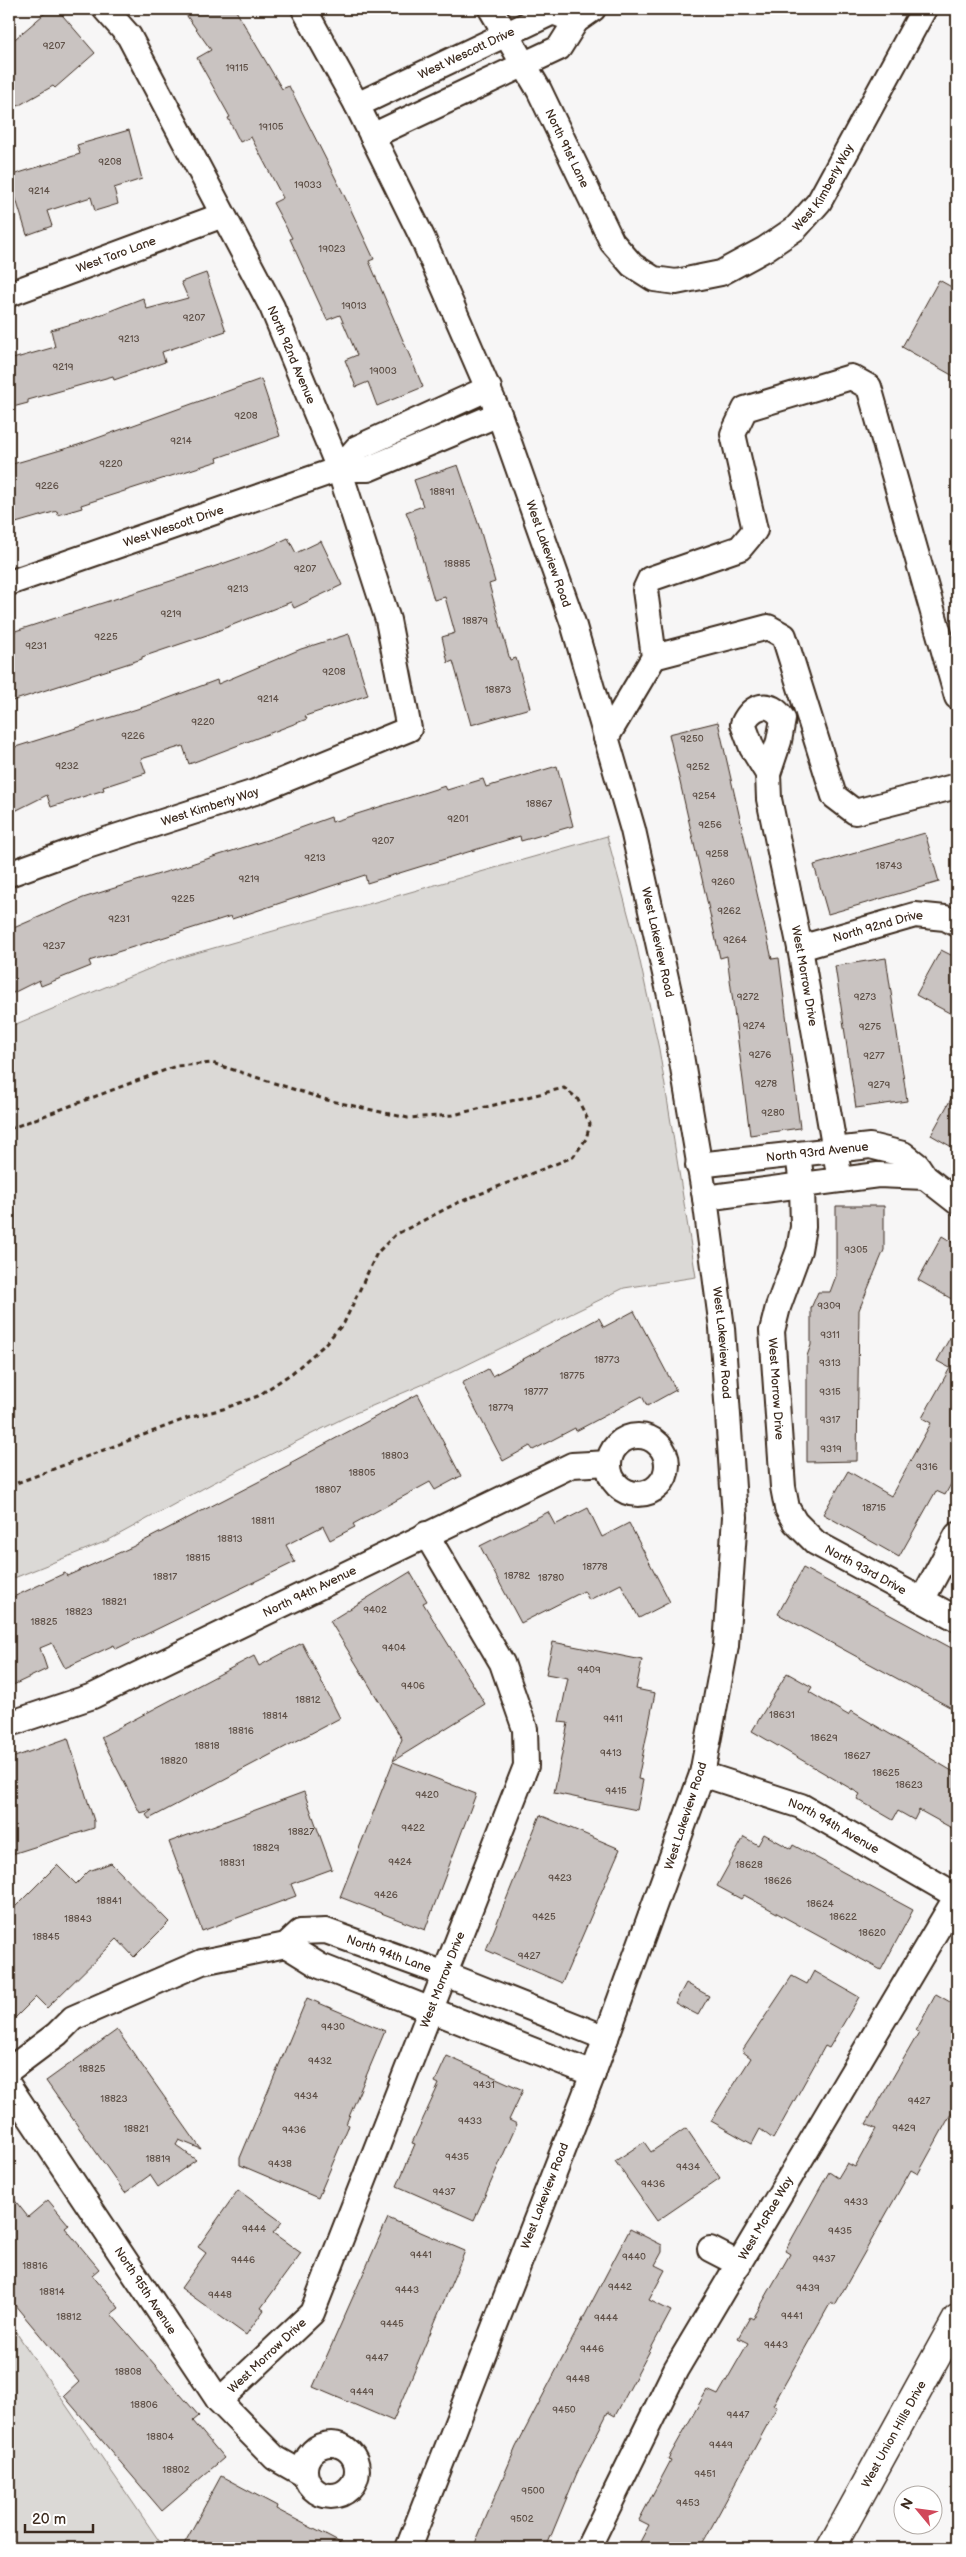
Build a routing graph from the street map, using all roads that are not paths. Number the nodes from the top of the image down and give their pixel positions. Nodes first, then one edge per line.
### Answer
1 (105, 9) edge
2 (304, 9) edge
3 (490, 9) edge
4 (924, 9) edge
5 (584, 15) edge
6 (506, 34) junction
7 (524, 65) junction
8 (357, 105) junction
9 (372, 136) junction
10 (223, 215) junction
11 (654, 279) joint
12 (9, 294) edge
13 (488, 388) junction
14 (499, 414) junction
15 (339, 469) junction
16 (9, 582) edge
17 (654, 657) junction
18 (957, 697) edge
19 (408, 730) joint
20 (606, 738) junction
21 (768, 774) dead end
22 (957, 786) edge
23 (9, 874) edge
24 (957, 924) edge
25 (800, 948) junction
26 (836, 1150) junction
27 (798, 1154) junction
28 (698, 1165) junction
29 (925, 1177) junction
30 (840, 1180) junction
31 (802, 1185) junction
32 (705, 1198) junction
33 (957, 1202) edge
34 (609, 1463) dead end
35 (787, 1508) joint
36 (426, 1534) junction
37 (957, 1535) edge
38 (922, 1600) junction
39 (957, 1619) edge
40 (9, 1724) edge
41 (702, 1774) junction
42 (957, 1896) edge
43 (286, 1945) junction
44 (445, 1974) junction
45 (431, 2009) junction
46 (606, 2038) junction
47 (9, 2070) edge
48 (593, 2074) junction
49 (9, 2086) edge
50 (710, 2249) dead end
51 (738, 2264) junction
52 (957, 2319) edge
53 (218, 2401) junction
54 (305, 2475) dead end
55 (408, 2548) edge
56 (588, 2548) edge
57 (831, 2548) edge

1 - 10 street, North 92nd Avenue
2 - 8 street, West Lakeview Road
3 - 6 street, North 91st Lane
4 - 11 street, West Kimberly Way
5 - 6 street, West Wescott Drive
5 - 7 street, West Wescott Drive
6 - 7 street, North 91st Lane
6 - 8 street, West Wescott Drive
7 - 9 street, West Wescott Drive
7 - 11 street, North 91st Lane
8 - 9 street, West Lakeview Road
9 - 13 street, West Lakeview Road
10 - 12 street, West Taro Lane
10 - 15 street, North 92nd Avenue
13 - 14 street, West Lakeview Road
13 - 15 street
14 - 15 street, West Wescott Drive
14 - 20 street, West Lakeview Road
15 - 16 street, West Wescott Drive
15 - 19 street, North 92nd Avenue
17 - 18 street
17 - 20 street
17 - 22 street
19 - 23 street, West Kimberly Way
20 - 28 street, West Lakeview Road
21 - 25 street, West Morrow Drive
24 - 25 street, North 92nd Drive
25 - 26 street, West Morrow Drive
26 - 27 street, North 93rd Avenue
26 - 29 street, North 93rd Avenue
26 - 30 street, West Morrow Drive
27 - 28 street, North 93rd Avenue
27 - 31 street, West Morrow Drive
28 - 32 street, West Lakeview Road
29 - 30 street
29 - 33 street, North 93rd Avenue
30 - 31 street
31 - 32 street
31 - 35 street, West Morrow Drive
32 - 41 street, West Lakeview Road
34 - 36 street, North 94th Avenue
35 - 38 street, North 93rd Drive
36 - 40 street, North 94th Avenue
36 - 44 street, West Morrow Drive
37 - 38 street
38 - 39 street, North 93rd Drive
41 - 42 street, North 94th Avenue
41 - 46 street, West Lakeview Road
42 - 51 street, West McRae Way
43 - 44 street, North 94th Lane
43 - 45 street
43 - 47 street, North 94th Lane
44 - 45 street, West Morrow Drive
44 - 46 street, North 94th Lane
45 - 48 street
45 - 53 street, West Morrow Drive
46 - 48 street, West Lakeview Road
48 - 55 street, West Lakeview Road
49 - 53 street, North 95th Avenue
50 - 51 street
51 - 56 street, West McRae Way
52 - 57 main road, West Union Hills Drive
53 - 54 street, North 95th Avenue

